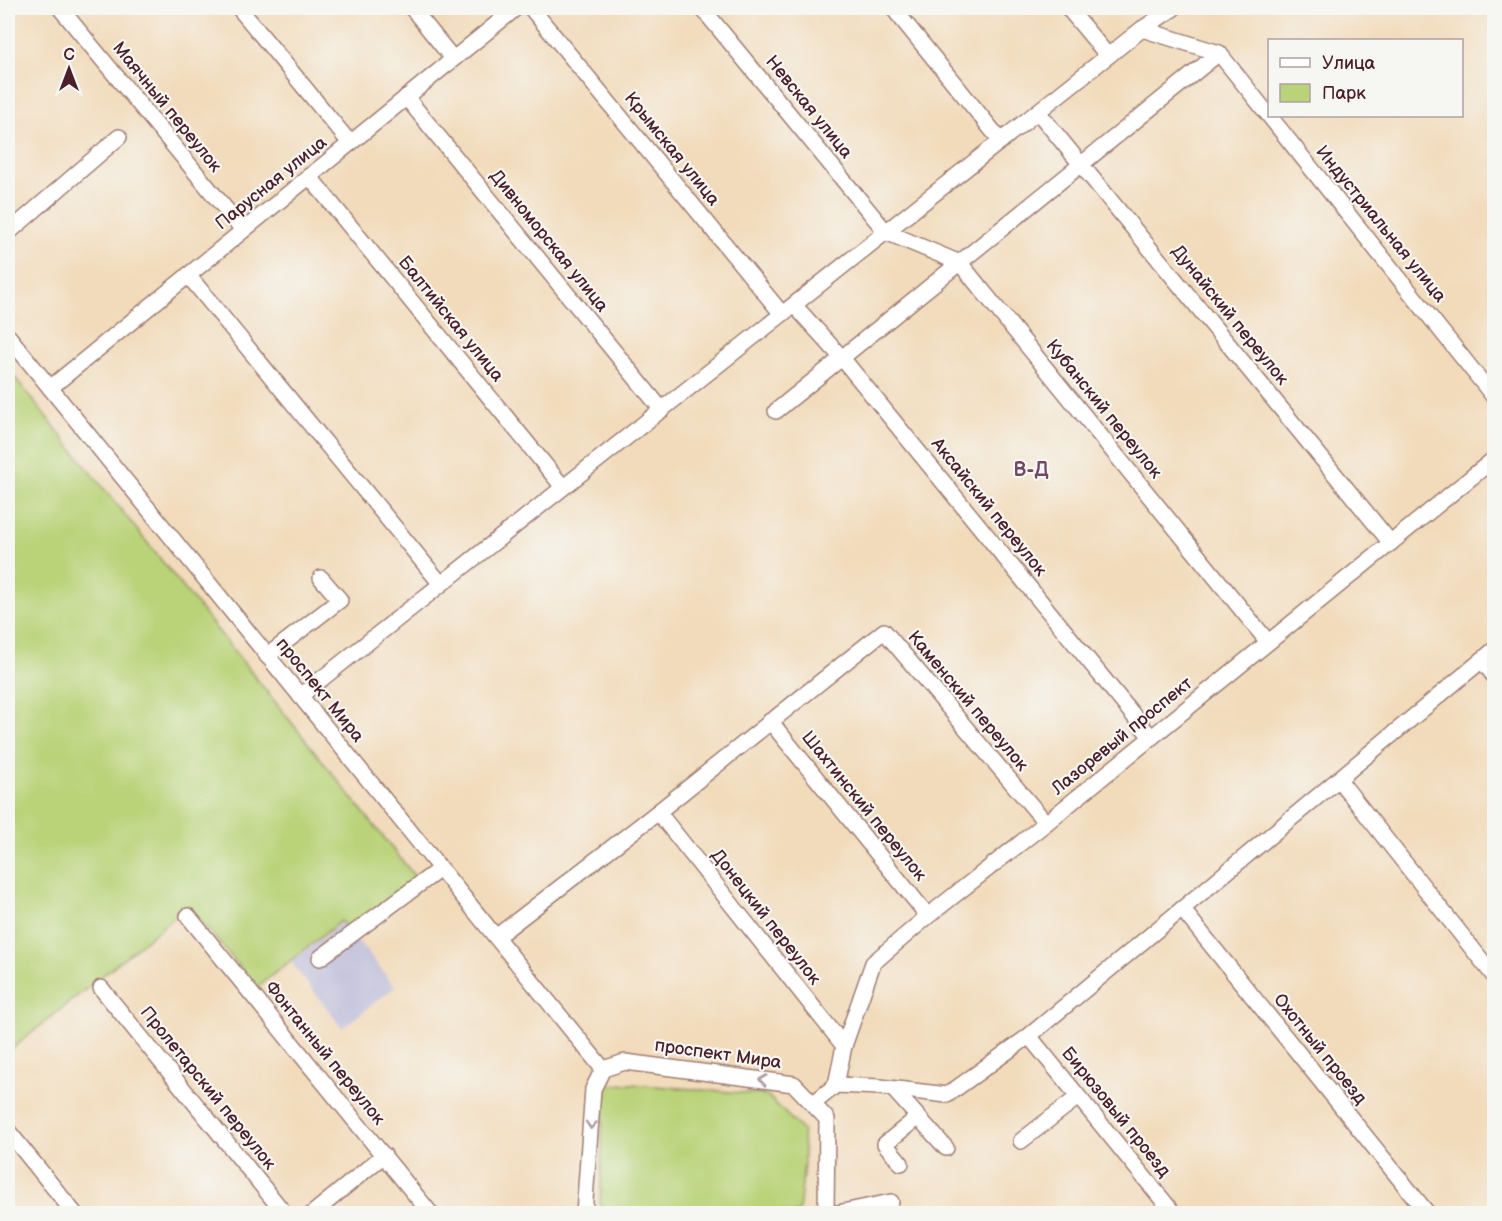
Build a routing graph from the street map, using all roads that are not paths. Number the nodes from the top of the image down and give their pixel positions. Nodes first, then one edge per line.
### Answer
1 (60, 8) edge
2 (239, 8) edge
3 (412, 8) edge
4 (516, 8) edge
5 (531, 8) edge
6 (702, 8) edge
7 (893, 8) edge
8 (1068, 8) edge
9 (1174, 8) edge
10 (1142, 29) junction
11 (1219, 53) junction
12 (1108, 56) junction
13 (453, 59) junction
14 (406, 97) junction
15 (1038, 112) junction
16 (1268, 114) edge
17 (1270, 117) edge
18 (119, 136) dead end
19 (1001, 141) junction
20 (350, 143) junction
21 (1082, 164) junction
22 (309, 176) junction
23 (243, 230) junction
24 (886, 232) junction
25 (8, 233) edge
26 (960, 263) junction
27 (188, 275) junction
28 (788, 310) junction
29 (8, 336) edge
30 (842, 358) junction
31 (50, 388) junction
32 (1494, 397) edge
33 (662, 410) junction
34 (776, 411) dead end
35 (1494, 459) edge
36 (563, 487) junction
37 (1391, 543) junction
38 (321, 578) dead end
39 (441, 584) junction
40 (1268, 642) junction
41 (1494, 650) edge
42 (267, 656) junction
43 (1482, 660) junction
44 (1494, 676) edge
45 (300, 696) junction
46 (770, 721) junction
47 (1151, 737) junction
48 (1339, 780) junction
49 (658, 812) junction
50 (1046, 823) junction
51 (440, 869) junction
52 (1182, 909) junction
53 (188, 916) dead end
54 (928, 916) junction
55 (496, 937) junction
56 (320, 958) dead end
57 (1494, 976) edge
58 (101, 988) dead end
59 (1029, 1036) junction
60 (844, 1046) junction
61 (603, 1069) junction
62 (836, 1085) junction
63 (893, 1089) junction
64 (1078, 1097) junction
65 (814, 1103) junction
66 (918, 1117) junction
67 (8, 1131) edge
68 (1021, 1141) dead end
69 (946, 1148) dead end
70 (384, 1155) junction
71 (901, 1163) dead end
72 (891, 1202) dead end
73 (75, 1214) edge
74 (285, 1214) edge
75 (312, 1214) edge
76 (431, 1214) edge
77 (584, 1214) edge
78 (826, 1214) edge
79 (833, 1214) edge
80 (1174, 1214) edge
81 (1428, 1214) edge

1 - 23 street, Маячный переулок
2 - 20 street
3 - 13 street
4 - 13 street, Парусная улица
5 - 28 street, Крымская улица
6 - 24 street, Невская улица
7 - 19 street
8 - 12 street
9 - 10 street
10 - 11 street
10 - 12 street
11 - 16 street, Индустриальная улица
11 - 21 street
12 - 15 street
13 - 14 street, Парусная улица
14 - 20 street, Парусная улица
14 - 33 street, Дивноморская улица
15 - 19 street
15 - 21 street, Дунайский переулок
17 - 32 street, Индустриальная улица
18 - 25 street
19 - 24 street
20 - 22 street, Парусная улица
21 - 26 street
21 - 37 street, Дунайский переулок
22 - 23 street, Парусная улица
22 - 36 street, Балтийская улица
23 - 27 street, Парусная улица
24 - 26 street, Кубанский переулок
24 - 28 street
26 - 30 street
26 - 40 street, Кубанский переулок
27 - 31 street, Парусная улица
27 - 39 street
28 - 30 street, Аксайский переулок
28 - 33 street
29 - 31 street, проспект Мира
30 - 34 street
30 - 47 street, Аксайский переулок
31 - 42 street, проспект Мира
33 - 36 street
35 - 37 street, Лазоревый проспект
36 - 39 street
37 - 40 street, Лазоревый проспект
38 - 42 street
39 - 45 street
40 - 47 street, Лазоревый проспект
41 - 43 street
42 - 45 street, проспект Мира
43 - 44 street
43 - 48 street
45 - 51 street, проспект Мира
46 - 49 street
46 - 50 street, Каменский переулок
46 - 54 street, Шахтинский переулок
47 - 50 street, Лазоревый проспект
48 - 52 street
48 - 57 street
49 - 55 street
49 - 60 street, Донецкий переулок
50 - 54 street, Лазоревый проспект
51 - 55 street, проспект Мира
51 - 56 street
52 - 59 street
52 - 81 street, Охотный проезд
53 - 70 street, Фонтанный переулок
54 - 60 street, Лазоревый проспект
55 - 61 street, проспект Мира
58 - 74 street, Пролетарский переулок
59 - 63 street
59 - 64 street, Бирюзовый проезд
60 - 62 street, Лазоревый проспект
65 -> 61 street, проспект Мира
61 -> 77 street
62 - 63 street
62 - 65 street
63 - 66 street
64 - 68 street
64 - 80 street, Бирюзовый проезд
65 - 78 street, проспект Мира
66 - 69 street
66 - 71 street
67 - 73 street
70 - 75 street
70 - 76 street, Фонтанный переулок
72 - 79 street

